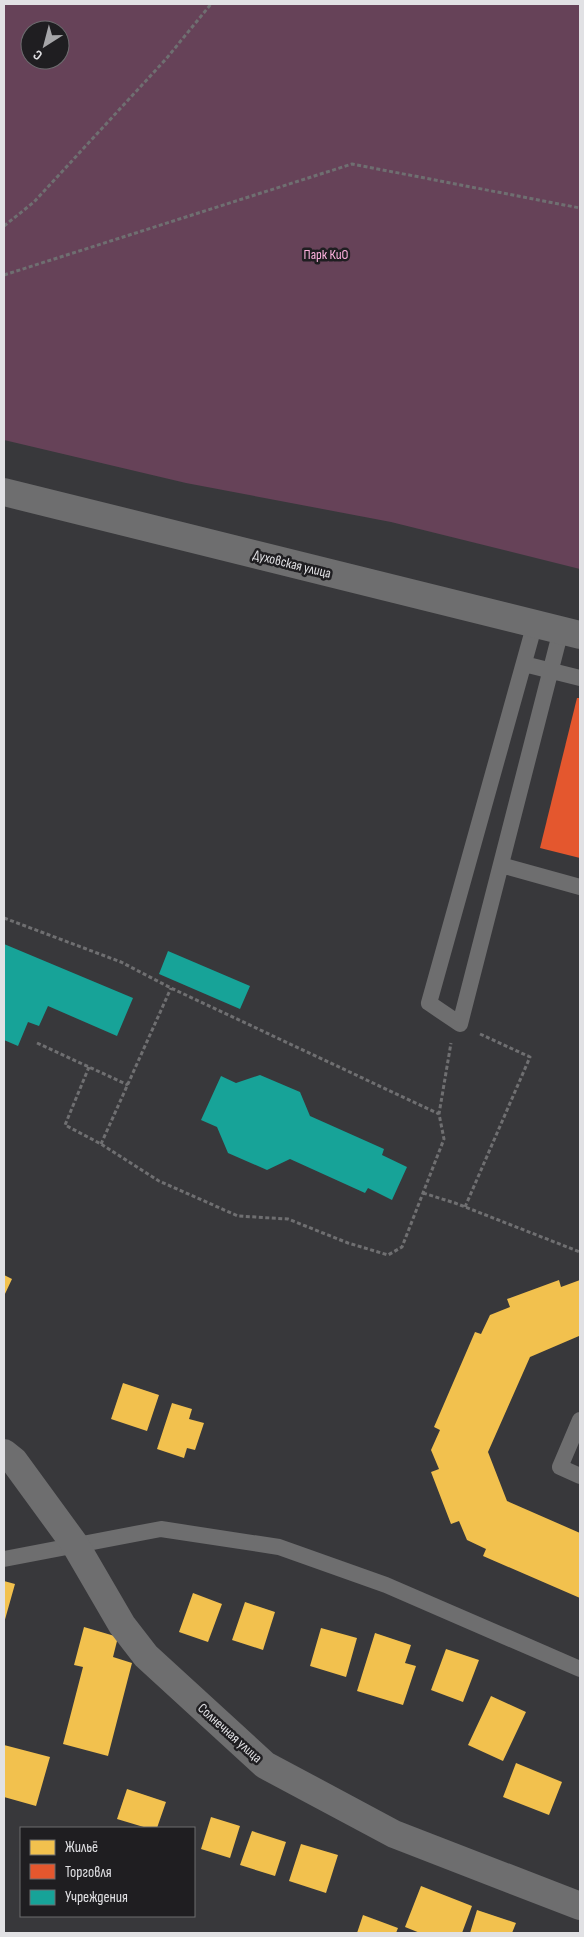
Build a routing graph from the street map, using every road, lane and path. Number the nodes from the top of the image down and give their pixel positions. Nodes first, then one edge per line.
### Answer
1 (211, 4) edge
2 (580, 208) edge
3 (4, 226) edge
4 (4, 275) edge
5 (4, 492) edge
6 (535, 624) junction
7 (571, 632) edge
8 (524, 664) junction
9 (550, 670) junction
10 (580, 678) edge
11 (501, 865) junction
12 (580, 887) edge
13 (4, 918) edge
14 (170, 988) junction
15 (460, 1024) junction
16 (37, 1042) dead end
17 (89, 1067) junction
18 (128, 1085) junction
19 (439, 1114) junction
20 (101, 1144) junction
21 (422, 1193) junction
22 (465, 1207) junction
23 (580, 1252) edge
24 (580, 1420) edge
25 (4, 1453) edge
26 (580, 1476) edge
27 (76, 1546) junction
28 (4, 1559) edge
29 (580, 1669) edge
30 (580, 1906) edge

1 - 3 path
2 - 4 path
5 - 6 street, Духовская улица
6 - 7 street, Духовская улица
6 - 8 lane
7 - 9 lane
8 - 9 lane
8 - 15 lane
9 - 10 lane
9 - 11 lane
11 - 12 lane
11 - 15 lane
13 - 14 path
14 - 18 path
14 - 19 path
15 - 19 path
15 - 22 path
16 - 17 path
17 - 18 path
17 - 20 path
18 - 20 path
19 - 21 path
20 - 21 path
21 - 22 path
22 - 23 path
24 - 26 lane
25 - 27 street, Солнечная улица
27 - 28 lane
27 - 29 lane
27 - 30 street, Солнечная улица

